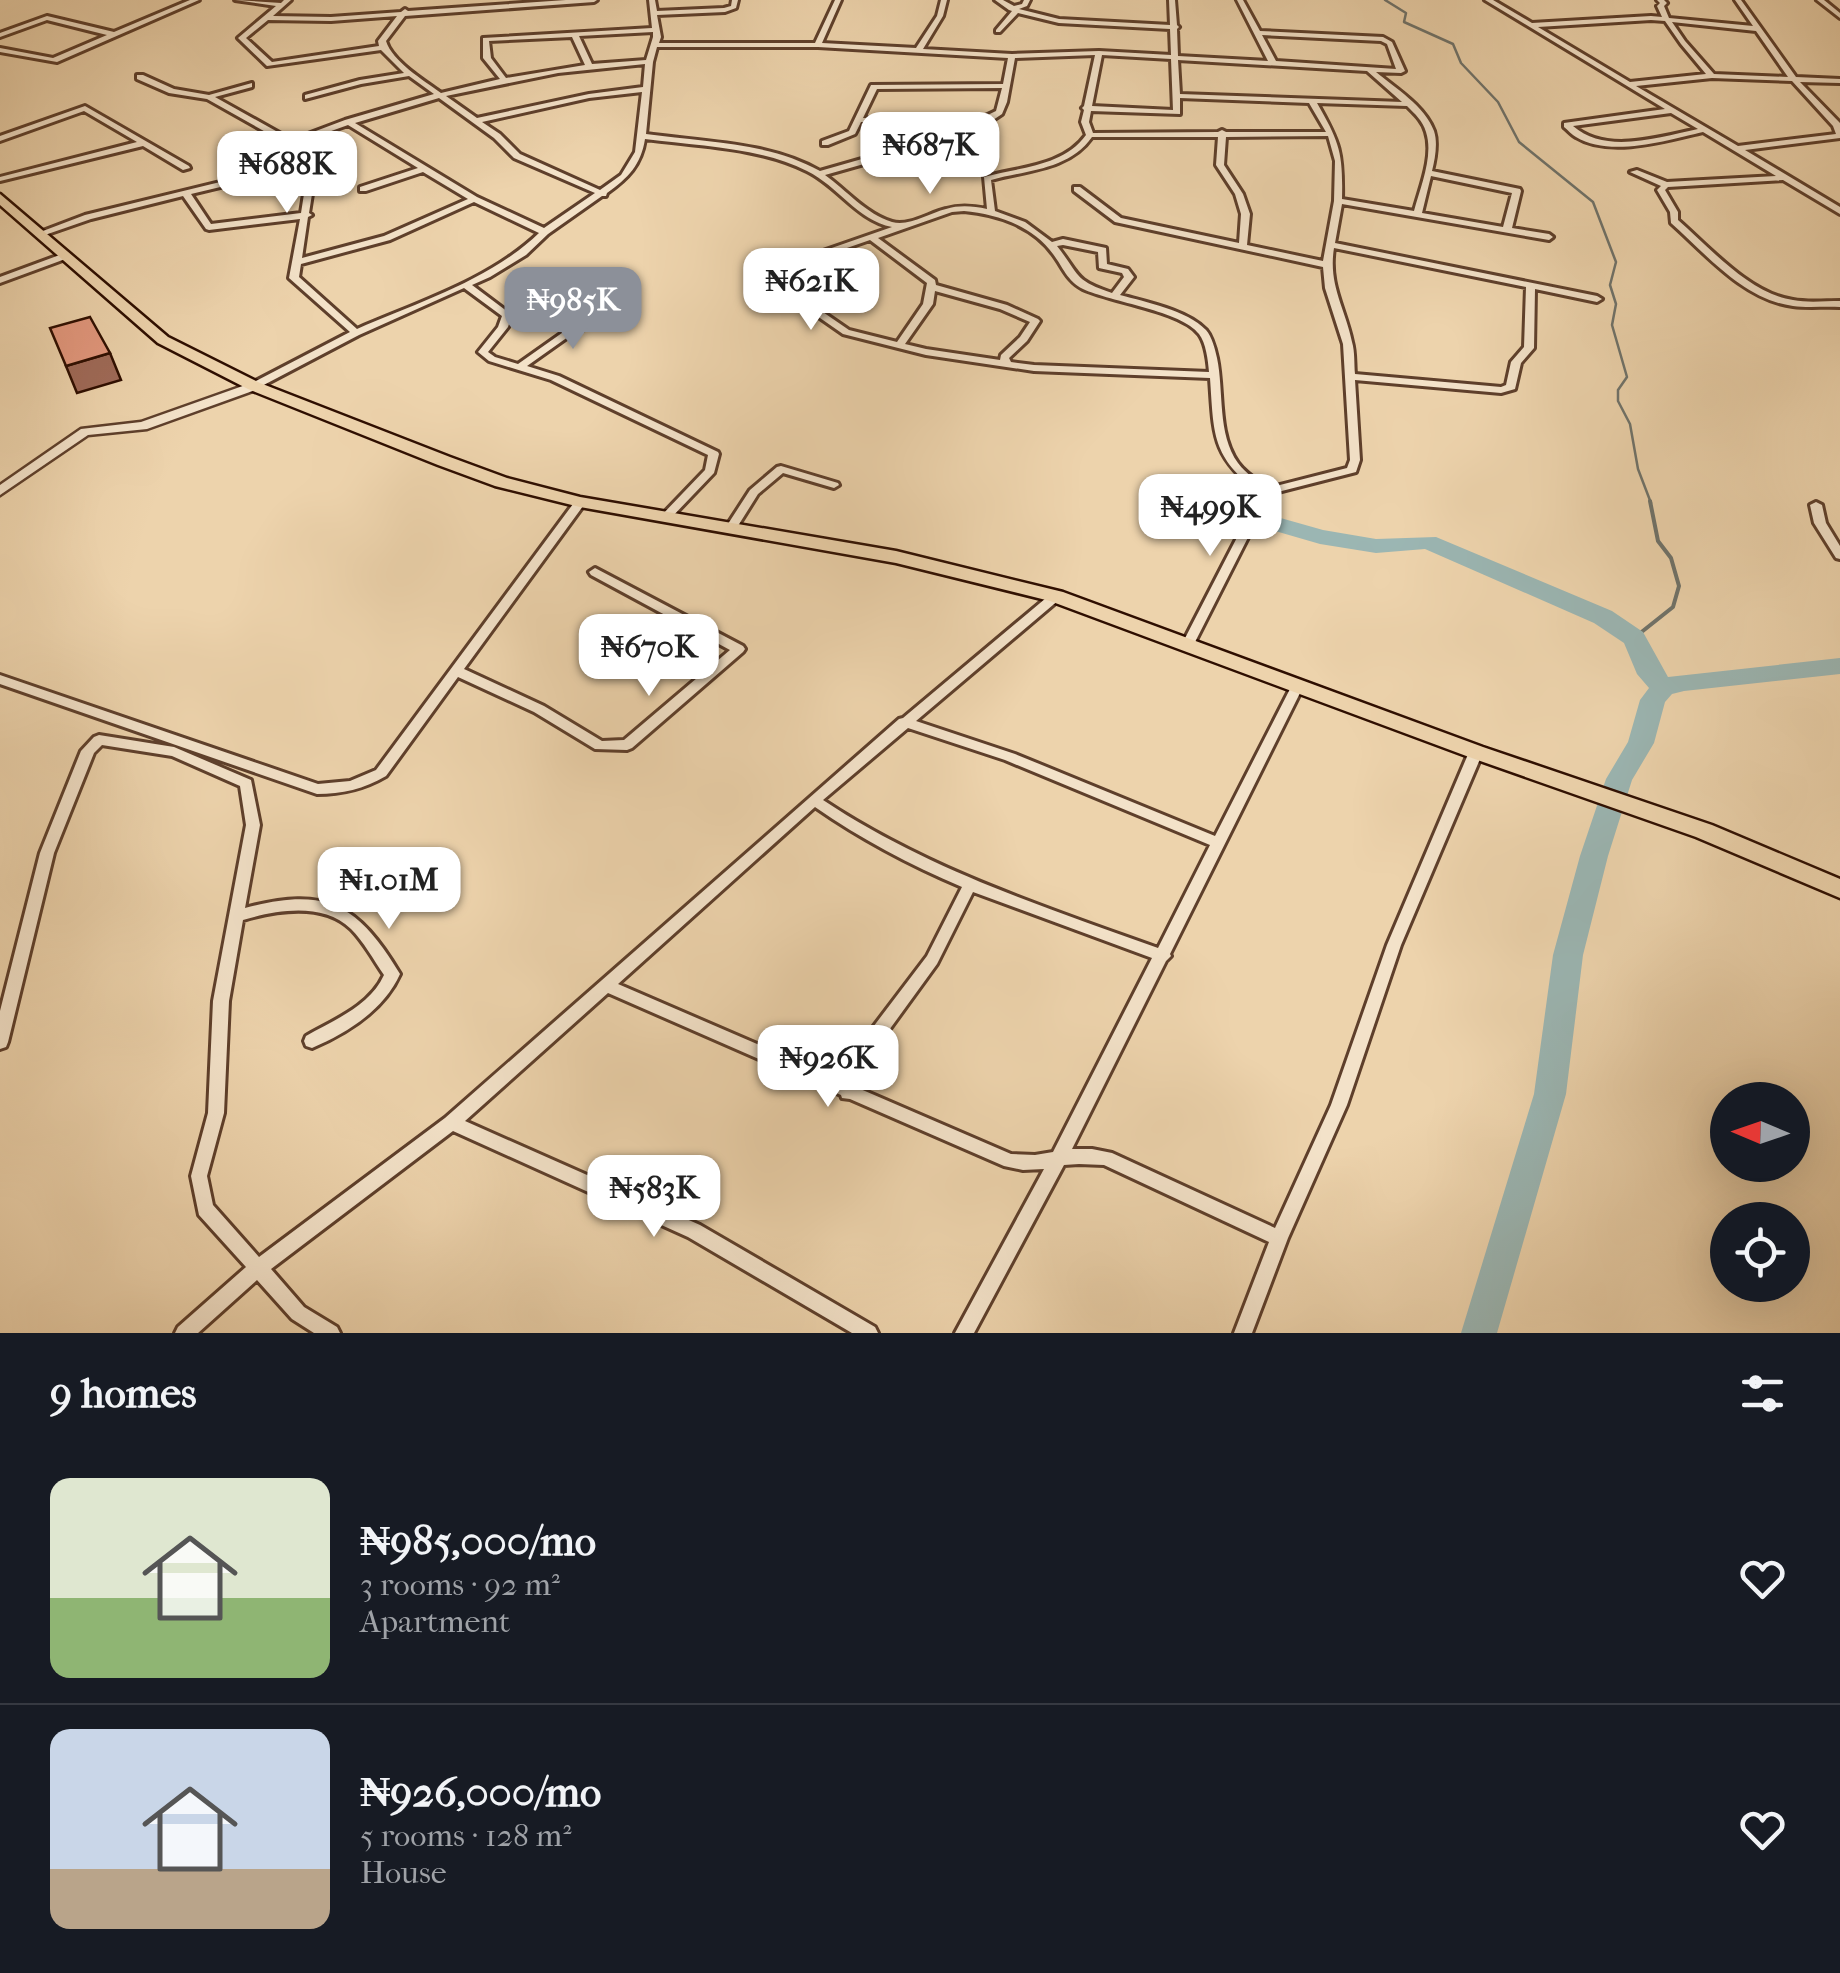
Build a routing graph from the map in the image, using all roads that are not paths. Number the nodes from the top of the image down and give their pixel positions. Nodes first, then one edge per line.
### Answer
1 (196, 0) edge
2 (238, 0) edge
3 (594, 0) edge
4 (652, 0) edge
5 (736, 0) edge
6 (838, 0) edge
7 (944, 0) edge
8 (998, 0) edge
9 (1027, 0) edge
10 (1172, 0) edge
11 (1240, 0) edge
12 (1488, 0) edge
13 (1660, 0) edge
14 (1738, 0) edge
15 (1820, 0) edge
16 (540, 1) edge
17 (286, 3) edge
18 (1013, 10) junction
19 (405, 11) junction
20 (1838, 12) edge
21 (653, 13) junction
22 (266, 18) junction
23 (1665, 19) junction
24 (1533, 25) junction
25 (1176, 26) junction
26 (1759, 28) junction
27 (656, 30) junction
28 (998, 31) dead end
29 (1256, 33) junction
30 (112, 34) junction
31 (574, 34) junction
32 (0, 35) edge
33 (656, 45) junction
34 (818, 45) junction
35 (383, 48) junction
36 (0, 50) edge
37 (918, 51) junction
38 (1099, 54) junction
39 (1012, 56) junction
40 (1174, 56) junction
41 (649, 62) junction
42 (1272, 63) junction
43 (590, 66) junction
44 (1370, 70) junction
45 (410, 74) junction
46 (1712, 76) junction
47 (140, 77) dead end
48 (1792, 77) junction
49 (505, 80) junction
50 (1840, 81) edge
51 (249, 84) dead end
52 (1629, 84) junction
53 (1004, 86) junction
54 (646, 89) junction
55 (1179, 96) junction
56 (209, 97) junction
57 (308, 97) dead end
58 (442, 97) junction
59 (1311, 100) junction
60 (1407, 104) junction
61 (1086, 108) junction
62 (1671, 110) junction
63 (476, 120) junction
64 (858, 120) junction
65 (348, 122) junction
66 (964, 128) junction
67 (1704, 130) junction
68 (1222, 132) junction
69 (1331, 134) junction
70 (1090, 135) junction
71 (642, 136) junction
72 (0, 139) edge
73 (143, 143) junction
74 (825, 143) dead end
75 (291, 144) junction
76 (1737, 148) junction
77 (297, 166) junction
78 (186, 168) dead end
79 (424, 168) junction
80 (1634, 172) dead end
81 (1428, 173) junction
82 (819, 174) junction
83 (1786, 178) junction
84 (0, 179) edge
85 (1666, 185) junction
86 (363, 189) dead end
87 (1077, 189) dead end
88 (186, 194) junction
89 (603, 194) junction
90 (0, 198) edge
91 (474, 199) junction
92 (1338, 200) junction
93 (1838, 209) edge
94 (991, 210) junction
95 (1418, 212) junction
96 (308, 215) junction
97 (903, 226) junction
98 (1507, 230) junction
99 (546, 232) junction
100 (40, 234) junction
101 (1549, 237) dead end
102 (872, 238) junction
103 (1052, 245) junction
104 (1331, 246) junction
105 (1242, 248) junction
106 (65, 256) junction
107 (298, 262) junction
108 (1327, 265) junction
109 (0, 280) edge
110 (467, 286) junction
111 (933, 287) junction
112 (1530, 288) junction
113 (1114, 296) junction
114 (1597, 299) dead end
115 (1840, 305) edge
116 (612, 318) dead end
117 (356, 334) junction
118 (900, 344) junction
119 (1007, 364) junction
120 (522, 365) junction
121 (1216, 374) junction
122 (1350, 377) junction
123 (254, 386) junction
124 (834, 485) dead end
125 (0, 491) edge
126 (1266, 492) junction
127 (580, 502) junction
128 (1816, 505) dead end
129 (666, 517) junction
130 (732, 527) junction
131 (1840, 555) edge
132 (595, 572) dead end
133 (1056, 596) junction
134 (1188, 644) junction
135 (456, 670) junction
136 (0, 679) edge
137 (1297, 687) junction
138 (904, 722) junction
139 (1476, 752) junction
140 (814, 800) junction
141 (1219, 843) junction
142 (970, 885) junction
143 (1840, 889) edge
144 (236, 916) junction
145 (1163, 956) junction
146 (606, 986) junction
147 (312, 1041) dead end
148 (0, 1042) edge
149 (848, 1093) junction
150 (451, 1123) junction
151 (1060, 1158) junction
152 (1279, 1238) junction
153 (257, 1269) junction
154 (184, 1333) edge
155 (331, 1333) edge
156 (868, 1333) edge
157 (964, 1333) edge
158 (1243, 1333) edge

1 - 30 street
2 - 17 street
3 - 16 street
4 - 21 street
5 - 21 street
6 - 34 street
7 - 37 street
8 - 18 street
9 - 18 street
10 - 25 street
11 - 29 street
12 - 24 street
13 - 23 street
14 - 26 street
15 - 20 street
16 - 19 street
17 - 22 street
18 - 25 street
18 - 28 street
19 - 22 street
19 - 35 street
21 - 27 street
22 - 35 street
23 - 24 street
23 - 26 street
23 - 46 street
24 - 52 street
25 - 40 street
26 - 48 street
27 - 31 street
27 - 33 street
29 - 42 street
29 - 44 street
30 - 32 street
30 - 36 street
31 - 43 street
31 - 49 street
33 - 34 street
33 - 41 street
34 - 37 street
35 - 45 street
37 - 39 street
38 - 39 street
38 - 40 street
38 - 61 street
39 - 53 street
40 - 42 street
40 - 55 street
41 - 43 street
41 - 54 street
42 - 44 street
43 - 49 street
44 - 60 street
45 - 57 street
45 - 58 street
46 - 48 street
46 - 52 street
47 - 56 street
48 - 50 street
48 - 76 street
49 - 58 street
51 - 56 street
52 - 62 street
53 - 64 street
53 - 66 street
54 - 63 street
54 - 71 street
55 - 59 street
55 - 61 street
56 - 75 street
58 - 63 street
58 - 65 street
59 - 60 street
59 - 69 street
60 - 81 street
61 - 70 street
62 - 67 street
62 - 67 street
63 - 89 street
64 - 66 street
64 - 74 street
65 - 75 street
65 - 79 street
66 - 82 street
67 - 76 street
68 - 69 street
68 - 70 street
68 - 105 street
69 - 92 street
70 - 94 street
71 - 82 street
71 - 89 street
72 - 73 street
73 - 78 street
73 - 84 street
75 - 77 street
76 - 83 street
77 - 88 street
77 - 96 street
79 - 86 street
79 - 91 street
80 - 85 street
81 - 95 street
81 - 98 street
82 - 97 street
83 - 85 street
83 - 93 street
85 - 115 street
87 - 105 street
88 - 96 street
88 - 100 street
89 - 99 street
90 - 100 main road
91 - 99 street
91 - 107 street
92 - 95 street
92 - 104 street
94 - 97 street
94 - 103 street
95 - 98 street
96 - 107 street
97 - 102 street
98 - 101 street
99 - 110 street
100 - 106 main road
102 - 111 street
102 - 118 street
103 - 113 street
103 - 113 street
104 - 108 street
104 - 112 street
105 - 108 street
106 - 109 street
106 - 123 main road
107 - 117 street
108 - 122 street
110 - 117 street
110 - 120 street
111 - 118 street
111 - 119 street
112 - 114 street
112 - 122 street
113 - 121 street
116 - 120 street
117 - 123 street
118 - 119 street
119 - 121 street
120 - 129 street
121 - 126 street
122 - 126 street
123 - 125 street
123 - 127 main road
124 - 130 street
126 - 134 street
127 - 129 main road
127 - 135 street
128 - 131 street
129 - 130 main road
130 - 133 main road
132 - 135 street
133 - 134 main road
133 - 138 street
134 - 137 main road
135 - 136 street
137 - 139 main road
137 - 141 street
138 - 140 street
138 - 141 street
139 - 143 main road
139 - 152 street
140 - 142 street
140 - 146 street
141 - 145 street
142 - 145 street
142 - 149 street
144 - 147 street
144 - 148 street
144 - 153 street
145 - 151 street
146 - 149 street
146 - 150 street
149 - 151 street
150 - 153 street
150 - 156 street
151 - 152 street
151 - 157 street
152 - 158 street
153 - 154 street
153 - 155 street

